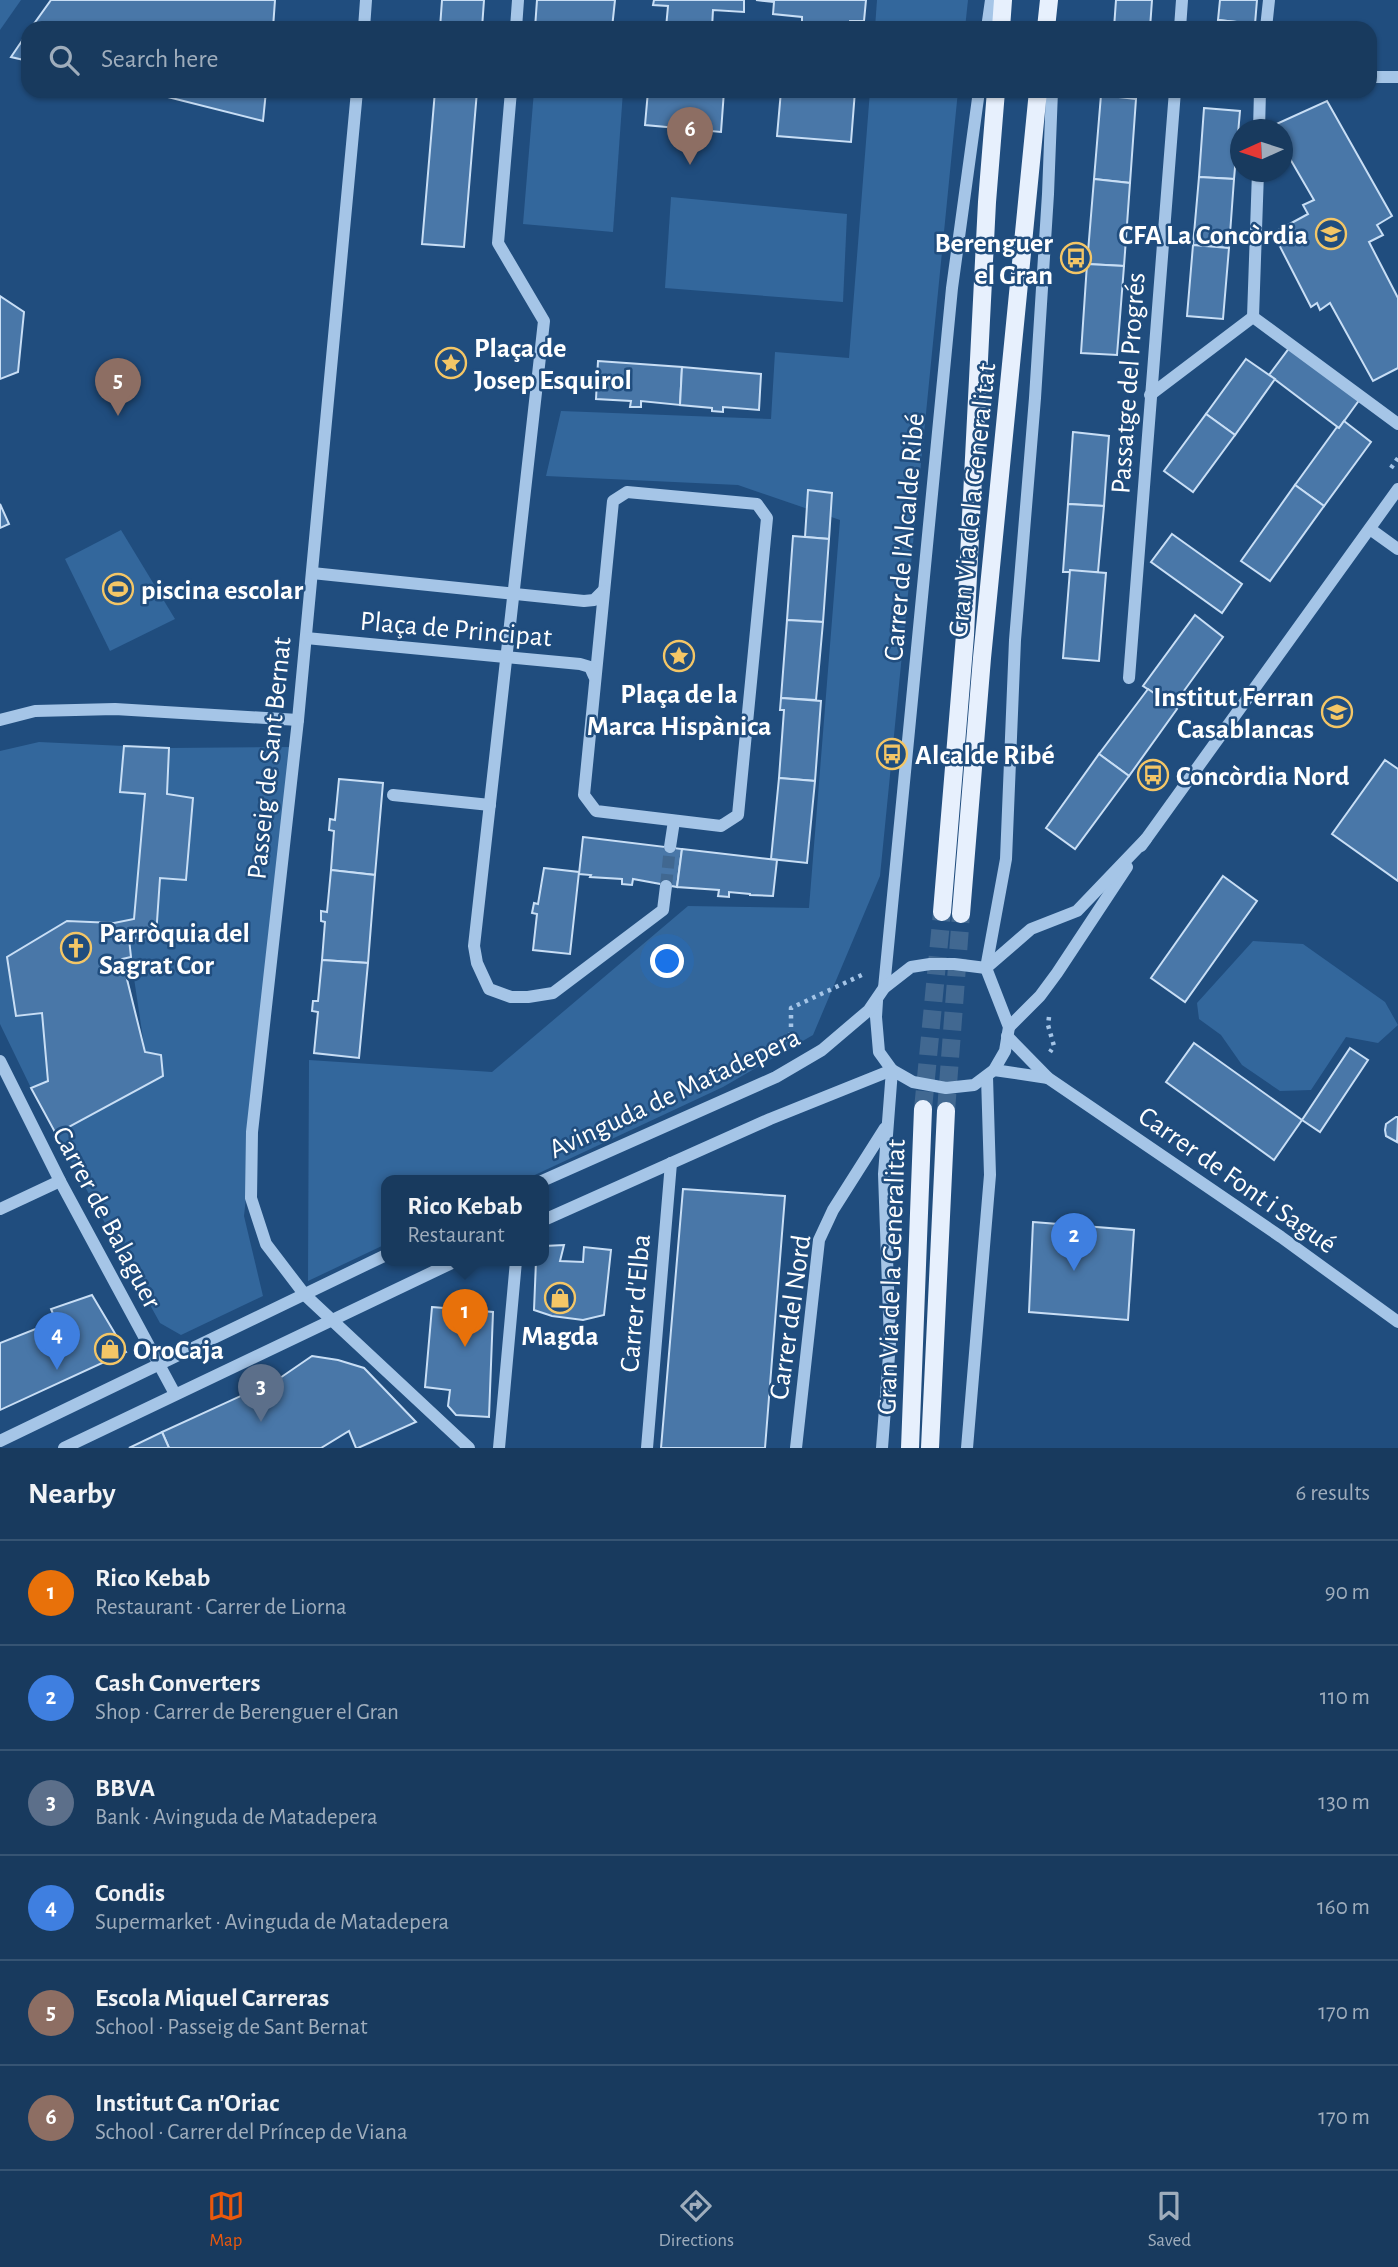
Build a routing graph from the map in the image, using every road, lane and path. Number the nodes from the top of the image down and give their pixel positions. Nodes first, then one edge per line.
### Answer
1 (366, 0) edge
2 (519, 0) edge
3 (991, 0) edge
4 (1003, 0) edge
5 (1051, 0) edge
6 (1182, 0) edge
7 (1269, 0) edge
8 (364, 21) edge
9 (517, 21) edge
10 (988, 21) edge
11 (1002, 21) edge
12 (1047, 21) edge
13 (1053, 21) edge
14 (1180, 21) edge
15 (1267, 21) edge
16 (1377, 77) edge
17 (1398, 77) edge
18 (356, 98) edge
19 (510, 98) edge
20 (978, 98) edge
21 (995, 98) edge
22 (1037, 98) edge
23 (1052, 98) edge
24 (1174, 98) edge
25 (1260, 98) edge
26 (1259, 119) edge
27 (1258, 182) edge
28 (1254, 317) junction
29 (1150, 395) junction
30 (1398, 424) edge
31 (1398, 489) edge
32 (1370, 528) junction
33 (1398, 549) edge
34 (312, 573) junction
35 (603, 591) junction
36 (514, 594) junction
37 (306, 638) junction
38 (507, 657) junction
39 (594, 677) junction
40 (1129, 678) dead end
41 (0, 720) edge
42 (298, 720) junction
43 (393, 795) dead end
44 (490, 806) junction
45 (674, 821) junction
46 (1146, 839) junction
47 (670, 847) tunnel mouth
48 (666, 886) tunnel mouth
49 (942, 912) tunnel mouth
50 (961, 914) tunnel mouth
51 (886, 964) junction
52 (986, 968) junction
53 (1047, 987) junction
54 (884, 988) junction
55 (877, 1000) junction
56 (1008, 1031) junction
57 (0, 1061) edge
58 (791, 1068) junction
59 (892, 1070) junction
60 (990, 1073) junction
61 (1044, 1074) junction
62 (923, 1109) tunnel mouth
63 (946, 1111) tunnel mouth
64 (887, 1125) junction
65 (671, 1163) junction
66 (549, 1178) edge
67 (60, 1181) junction
68 (0, 1209) edge
69 (549, 1218) edge
70 (381, 1257) edge
71 (446, 1266) edge
72 (516, 1266) edge
73 (305, 1295) junction
74 (333, 1320) junction
75 (1398, 1322) edge
76 (160, 1365) junction
77 (175, 1394) junction
78 (0, 1441) edge
79 (64, 1448) edge
80 (469, 1448) edge
81 (499, 1448) edge
82 (647, 1448) edge
83 (796, 1448) edge
84 (883, 1448) edge
85 (909, 1448) edge
86 (930, 1448) edge
87 (967, 1448) edge

1 - 8 street
2 - 9 street
3 - 10 street
4 - 11 main road
5 - 12 main road
5 - 13 street
6 - 14 street
7 - 15 street
16 - 17 street
18 - 34 street, Passeig de Sant Bernat
19 - 36 street
20 - 51 street, Carrer de l'Alcalde Ribé
21 - 49 main road, Gran Via de la Generalitat
22 - 50 main road, Gran Via de la Generalitat
23 - 52 street
24 - 29 street, Passatge del Progrés
25 - 26 street
27 - 28 street
28 - 29 street
28 - 30 street
29 - 40 street, Passatge del Progrés
31 - 32 street
32 - 33 street
32 - 46 street
34 - 36 street, Plaça de Principat
34 - 37 street, Passeig de Sant Bernat
35 - 36 street, Plaça de Principat
35 - 39 street
35 - 45 street
36 - 38 street
37 - 38 street, Plaça de Principat
37 - 42 street, Passeig de Sant Bernat
38 - 39 street, Plaça de Principat
38 - 44 street
39 - 45 street
41 - 42 street
42 - 73 street, Passeig de Sant Bernat
43 - 44 street
44 - 48 street
45 - 47 street
46 - 52 street
46 - 53 street
51 - 54 street, Carrer de l'Alcalde Ribé
51 - 58 path
52 - 54 street, Avinguda de Matadepera
52 - 56 street
53 - 56 street
53 - 61 path
54 - 55 street, Avinguda de Matadepera
55 - 58 street, Avinguda de Matadepera
55 - 59 street
56 - 60 street
56 - 61 street, Carrer de Font i Sagué
57 - 67 street, Carrer de Balaguer
58 - 66 street, Avinguda de Matadepera
59 - 60 street
59 - 64 street
59 - 65 street
60 - 61 street, Carrer de Font i Sagué
60 - 87 street
61 - 75 street, Carrer de Font i Sagué
62 - 85 main road, Gran Via de la Generalitat
63 - 86 main road, Gran Via de la Generalitat
64 - 83 street, Carrer del Nord
64 - 84 street
65 - 69 street
65 - 82 street, Carrer d'Elba
67 - 68 street
67 - 76 street, Carrer de Balaguer
70 - 73 street
71 - 74 street
72 - 81 street
73 - 74 street, Passeig de Sant Bernat
73 - 76 street
74 - 77 street
74 - 80 street, Passeig de Sant Bernat
76 - 77 street, Carrer de Balaguer
76 - 78 street
77 - 79 street

